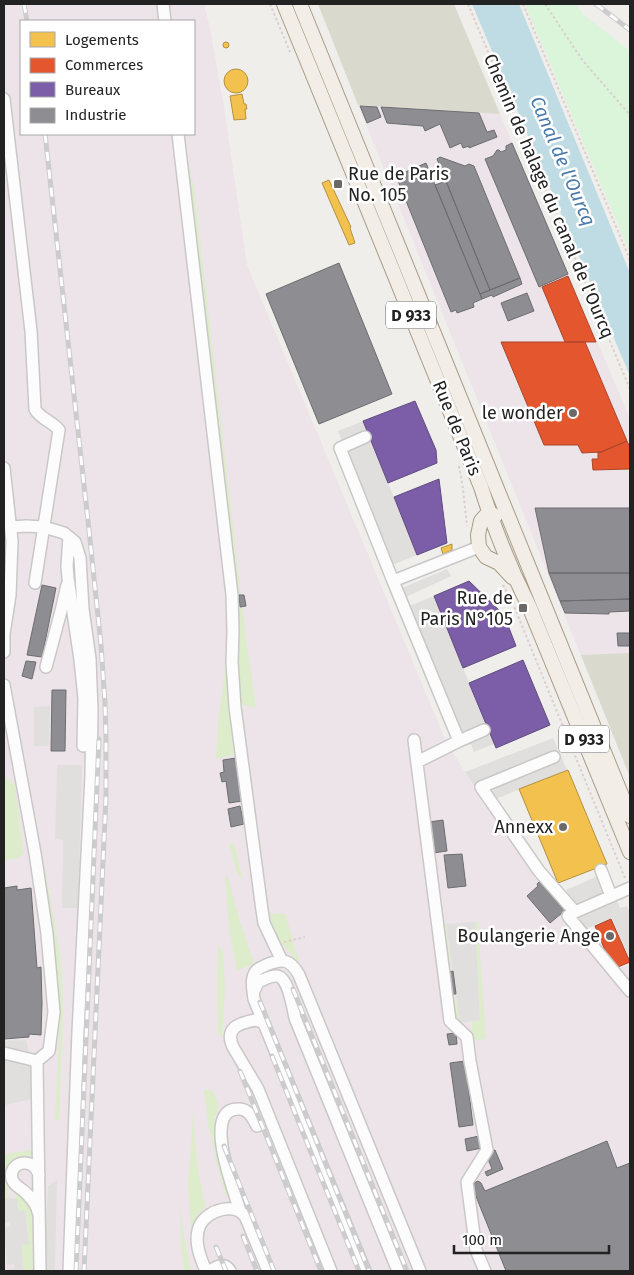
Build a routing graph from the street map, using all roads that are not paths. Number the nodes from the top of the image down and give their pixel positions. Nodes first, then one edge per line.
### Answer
1 (163, 4) edge
2 (284, 4) edge
3 (300, 4) edge
4 (165, 20) edge
5 (4, 99) edge
6 (178, 135) edge
7 (365, 437) dead end
8 (4, 468) edge
9 (489, 512) junction
10 (11, 527) junction
11 (44, 527) junction
12 (69, 537) junction
13 (475, 549) junction
14 (68, 578) junction
15 (393, 581) junction
16 (35, 583) dead end
17 (518, 583) junction
18 (538, 591) junction
19 (4, 652) edge
20 (46, 667) dead end
21 (4, 684) edge
22 (484, 730) dead end
23 (414, 740) dead end
24 (459, 741) junction
25 (83, 746) dead end
26 (554, 757) dead end
27 (417, 762) junction
28 (630, 816) edge
29 (630, 852) edge
30 (601, 870) dead end
31 (630, 888) edge
32 (611, 896) junction
33 (568, 916) dead end
34 (282, 960) junction
35 (630, 991) edge
36 (254, 996) junction
37 (265, 1025) junction
38 (4, 1053) edge
39 (37, 1061) junction
40 (257, 1126) dead end
41 (39, 1175) junction
42 (240, 1211) junction
43 (39, 1219) junction
44 (40, 1271) edge
45 (69, 1271) edge
46 (206, 1271) edge
47 (210, 1271) edge
48 (230, 1271) edge
49 (268, 1271) edge
50 (331, 1271) edge
51 (365, 1271) edge
52 (398, 1271) edge
53 (420, 1271) edge
54 (485, 1271) edge

1 - 4 lane
2 - 9 main road, Rue de Paris / D 933
3 - 18 main road, Rue de Paris / D 933
5 - 11 lane
6 - 34 lane
7 - 15 lane
8 - 10 lane
9 - 13 main road
9 - 17 main road, Rue de Paris / D 933
9 - 18 main road
10 - 11 lane
10 - 19 lane
11 - 12 lane
11 - 16 lane
12 - 14 lane
12 - 45 lane
13 - 15 lane
13 - 17 main road
14 - 20 lane
14 - 25 lane
15 - 24 lane
17 - 29 main road, Rue de Paris / D 933
18 - 28 main road, Rue de Paris / D 933
21 - 39 lane
22 - 24 lane
23 - 27 lane
24 - 27 lane
26 - 32 lane
27 - 54 lane
30 - 32 lane
31 - 32 lane
33 - 35 lane
34 - 36 lane
34 - 53 lane
36 - 37 lane
36 - 52 lane
37 - 50 lane
37 - 51 lane
38 - 39 lane
39 - 41 lane
40 - 42 lane
41 - 43 lane
41 - 43 lane
42 - 46 lane
42 - 49 lane
43 - 44 lane
47 - 48 lane

